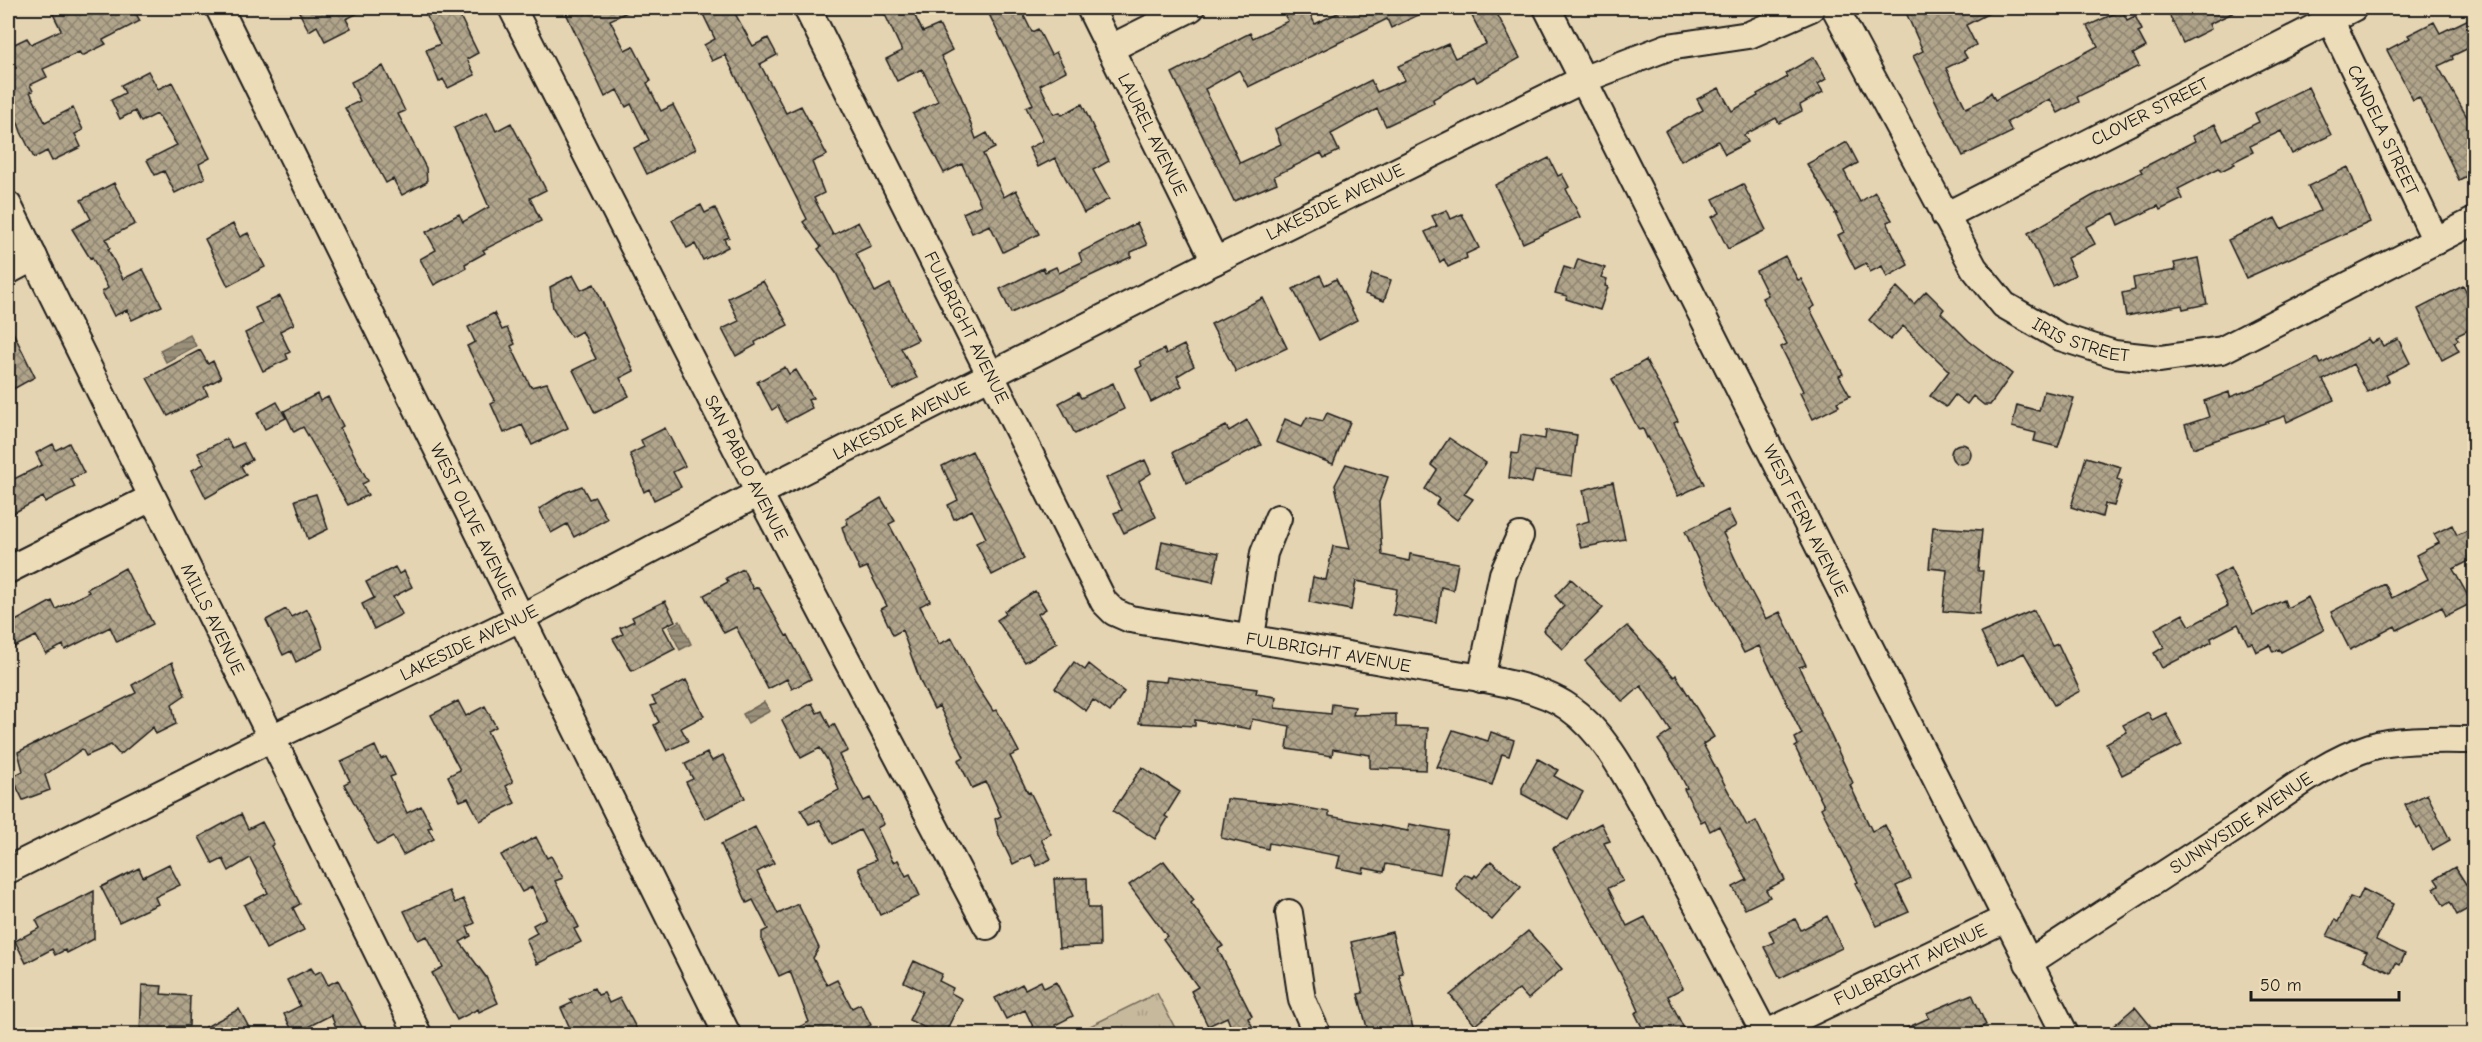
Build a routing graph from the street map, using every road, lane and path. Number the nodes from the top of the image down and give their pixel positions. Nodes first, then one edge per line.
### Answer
1 (219, 8) edge
2 (512, 8) edge
3 (807, 8) edge
4 (1090, 8) edge
5 (1191, 8) edge
6 (1546, 8) edge
7 (1811, 8) edge
8 (1835, 8) edge
9 (2353, 8) edge
10 (2330, 19) junction
11 (1110, 48) junction
12 (1582, 80) junction
13 (8, 205) edge
14 (1945, 216) junction
15 (2475, 221) edge
16 (2436, 241) junction
17 (34, 257) junction
18 (1215, 261) junction
19 (8, 271) edge
20 (991, 377) junction
21 (759, 494) junction
22 (151, 498) junction
23 (1278, 518) dead end
24 (1520, 536) dead end
25 (8, 570) edge
26 (520, 618) junction
27 (1251, 637) junction
28 (1480, 679) junction
29 (272, 738) junction
30 (2475, 740) edge
31 (8, 870) edge
32 (1289, 913) dead end
33 (2005, 919) junction
34 (987, 926) dead end
35 (2028, 963) junction
36 (418, 1035) edge
37 (727, 1035) edge
38 (1317, 1035) edge
39 (2065, 1035) edge

1 - 26 street, WEST OLIVE AVENUE
2 - 21 street, SAN PABLO AVENUE
3 - 20 street, FULBRIGHT AVENUE
4 - 11 street, LAUREL AVENUE
5 - 11 street
6 - 12 street, WEST FERN AVENUE
7 - 12 street, LAKESIDE AVENUE
8 - 14 street, IRIS STREET
9 - 10 street, CLOVER STREET
10 - 14 street, CLOVER STREET
10 - 16 street, CANDELA STREET
11 - 18 street, LAUREL AVENUE
12 - 18 street, LAKESIDE AVENUE
12 - 33 street, WEST FERN AVENUE
13 - 17 street, MILLS AVENUE
14 - 16 street, IRIS STREET
15 - 16 street, IRIS STREET
17 - 19 street
17 - 22 street, MILLS AVENUE
18 - 20 street, LAKESIDE AVENUE
20 - 21 street, LAKESIDE AVENUE
20 - 27 street, FULBRIGHT AVENUE
21 - 26 street, LAKESIDE AVENUE
21 - 34 street, SAN PABLO AVENUE
22 - 25 street
22 - 29 street, MILLS AVENUE
23 - 27 street
24 - 28 street
26 - 29 street, LAKESIDE AVENUE
26 - 37 street, WEST OLIVE AVENUE
27 - 28 street, FULBRIGHT AVENUE
28 - 33 street, FULBRIGHT AVENUE
29 - 31 street, LAKESIDE AVENUE
29 - 36 street, MILLS AVENUE
30 - 35 street, SUNNYSIDE AVENUE
32 - 38 street
33 - 35 street, WEST FERN AVENUE
35 - 39 street, WEST FERN AVENUE

